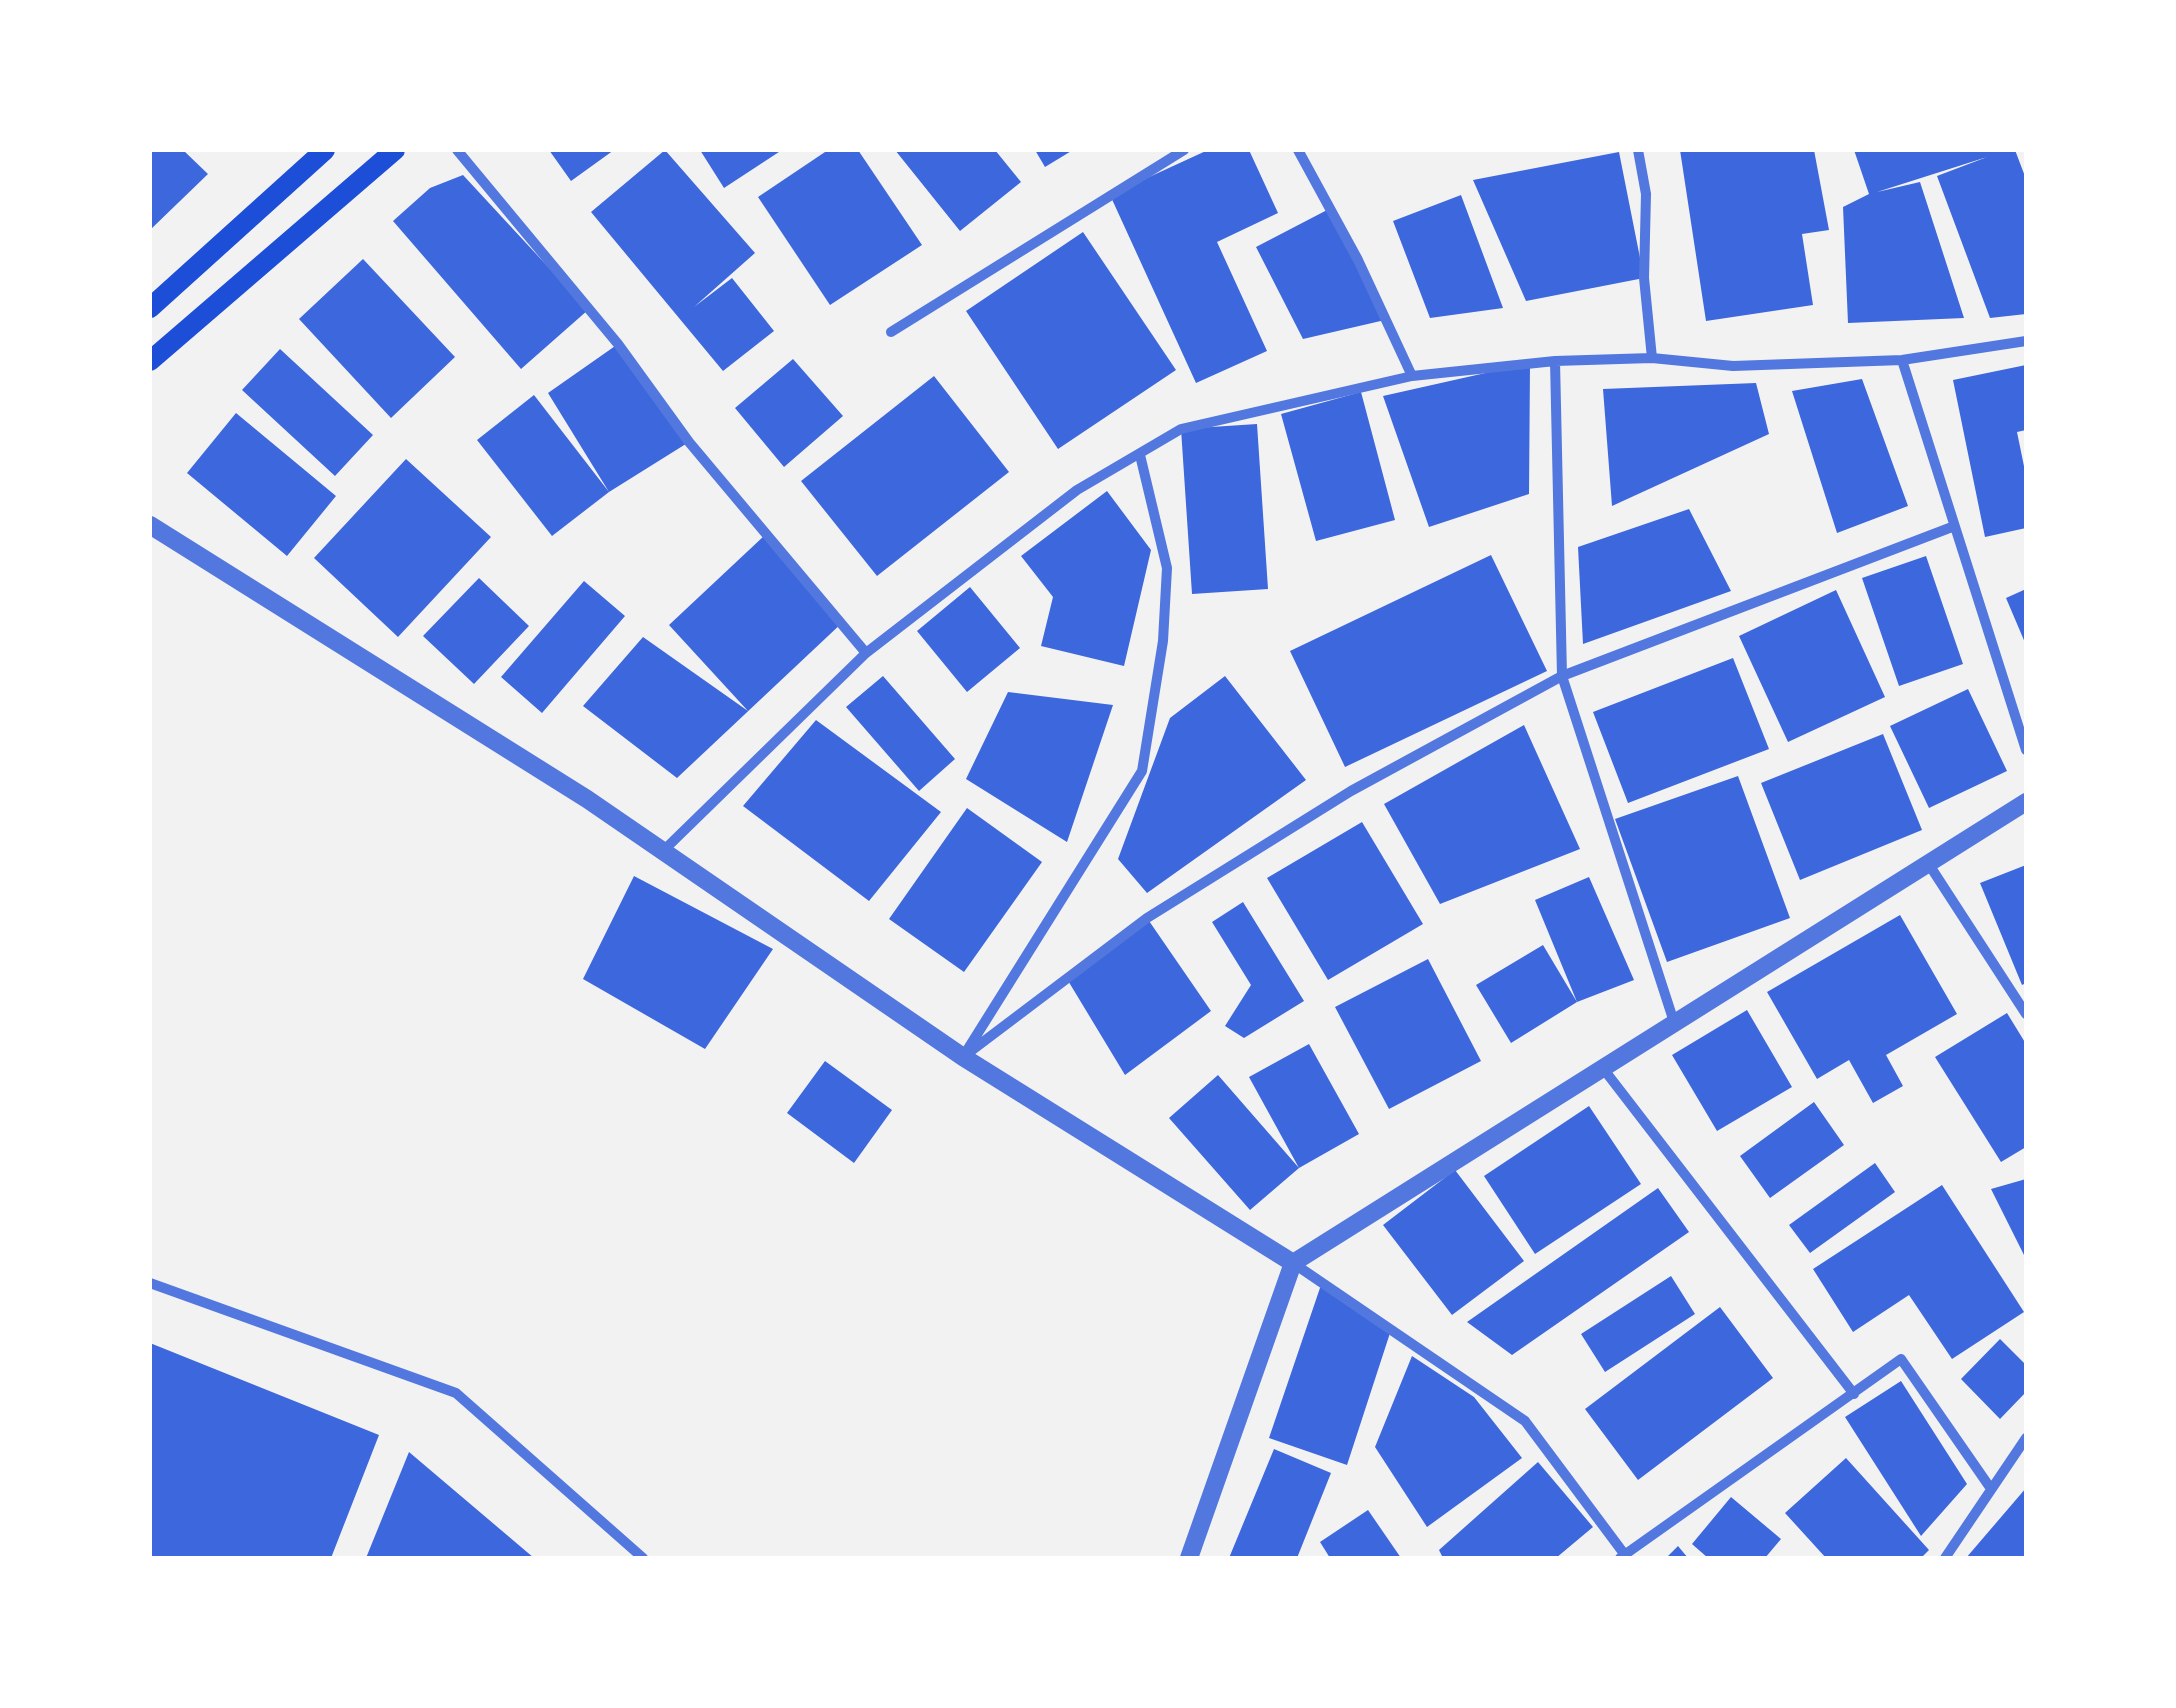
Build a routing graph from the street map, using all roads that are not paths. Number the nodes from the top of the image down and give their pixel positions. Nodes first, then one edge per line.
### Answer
1 (325, 150) edge
2 (395, 150) edge
3 (457, 150) edge
4 (1184, 150) edge
5 (1298, 150) edge
6 (1638, 150) edge
7 (150, 308) edge
8 (890, 332) dead end
9 (2026, 342) edge
10 (1652, 358) junction
11 (1555, 360) junction
12 (1902, 360) junction
13 (150, 361) edge
14 (1412, 376) junction
15 (1140, 455) junction
16 (150, 525) edge
17 (1952, 526) junction
18 (866, 653) junction
19 (1562, 676) junction
20 (2026, 750) edge
21 (2026, 802) edge
22 (663, 851) junction
23 (1928, 863) junction
24 (2026, 1014) edge
25 (1674, 1022) junction
26 (963, 1057) junction
27 (1602, 1066) junction
28 (1294, 1264) junction
29 (150, 1283) edge
30 (1854, 1394) junction
31 (2026, 1438) edge
32 (1989, 1486) junction
33 (1622, 1556) edge
34 (643, 1558) edge
35 (1189, 1558) edge
36 (1945, 1558) edge

1 - 7 main road
2 - 13 main road
3 - 18 street
4 - 8 street
5 - 14 street
6 - 10 street
9 - 12 street
10 - 11 street
10 - 12 street
11 - 14 street
11 - 19 street
12 - 17 street
14 - 15 street
15 - 18 street
15 - 26 street
16 - 22 street
17 - 19 street
17 - 20 street
18 - 22 street
19 - 25 street
19 - 26 street
21 - 23 street
22 - 26 street
23 - 24 street
23 - 25 street
25 - 27 street
26 - 28 street
27 - 28 street
27 - 30 street
28 - 33 street
28 - 35 street
29 - 34 street
30 - 32 street
30 - 33 street
31 - 32 street
32 - 36 street

